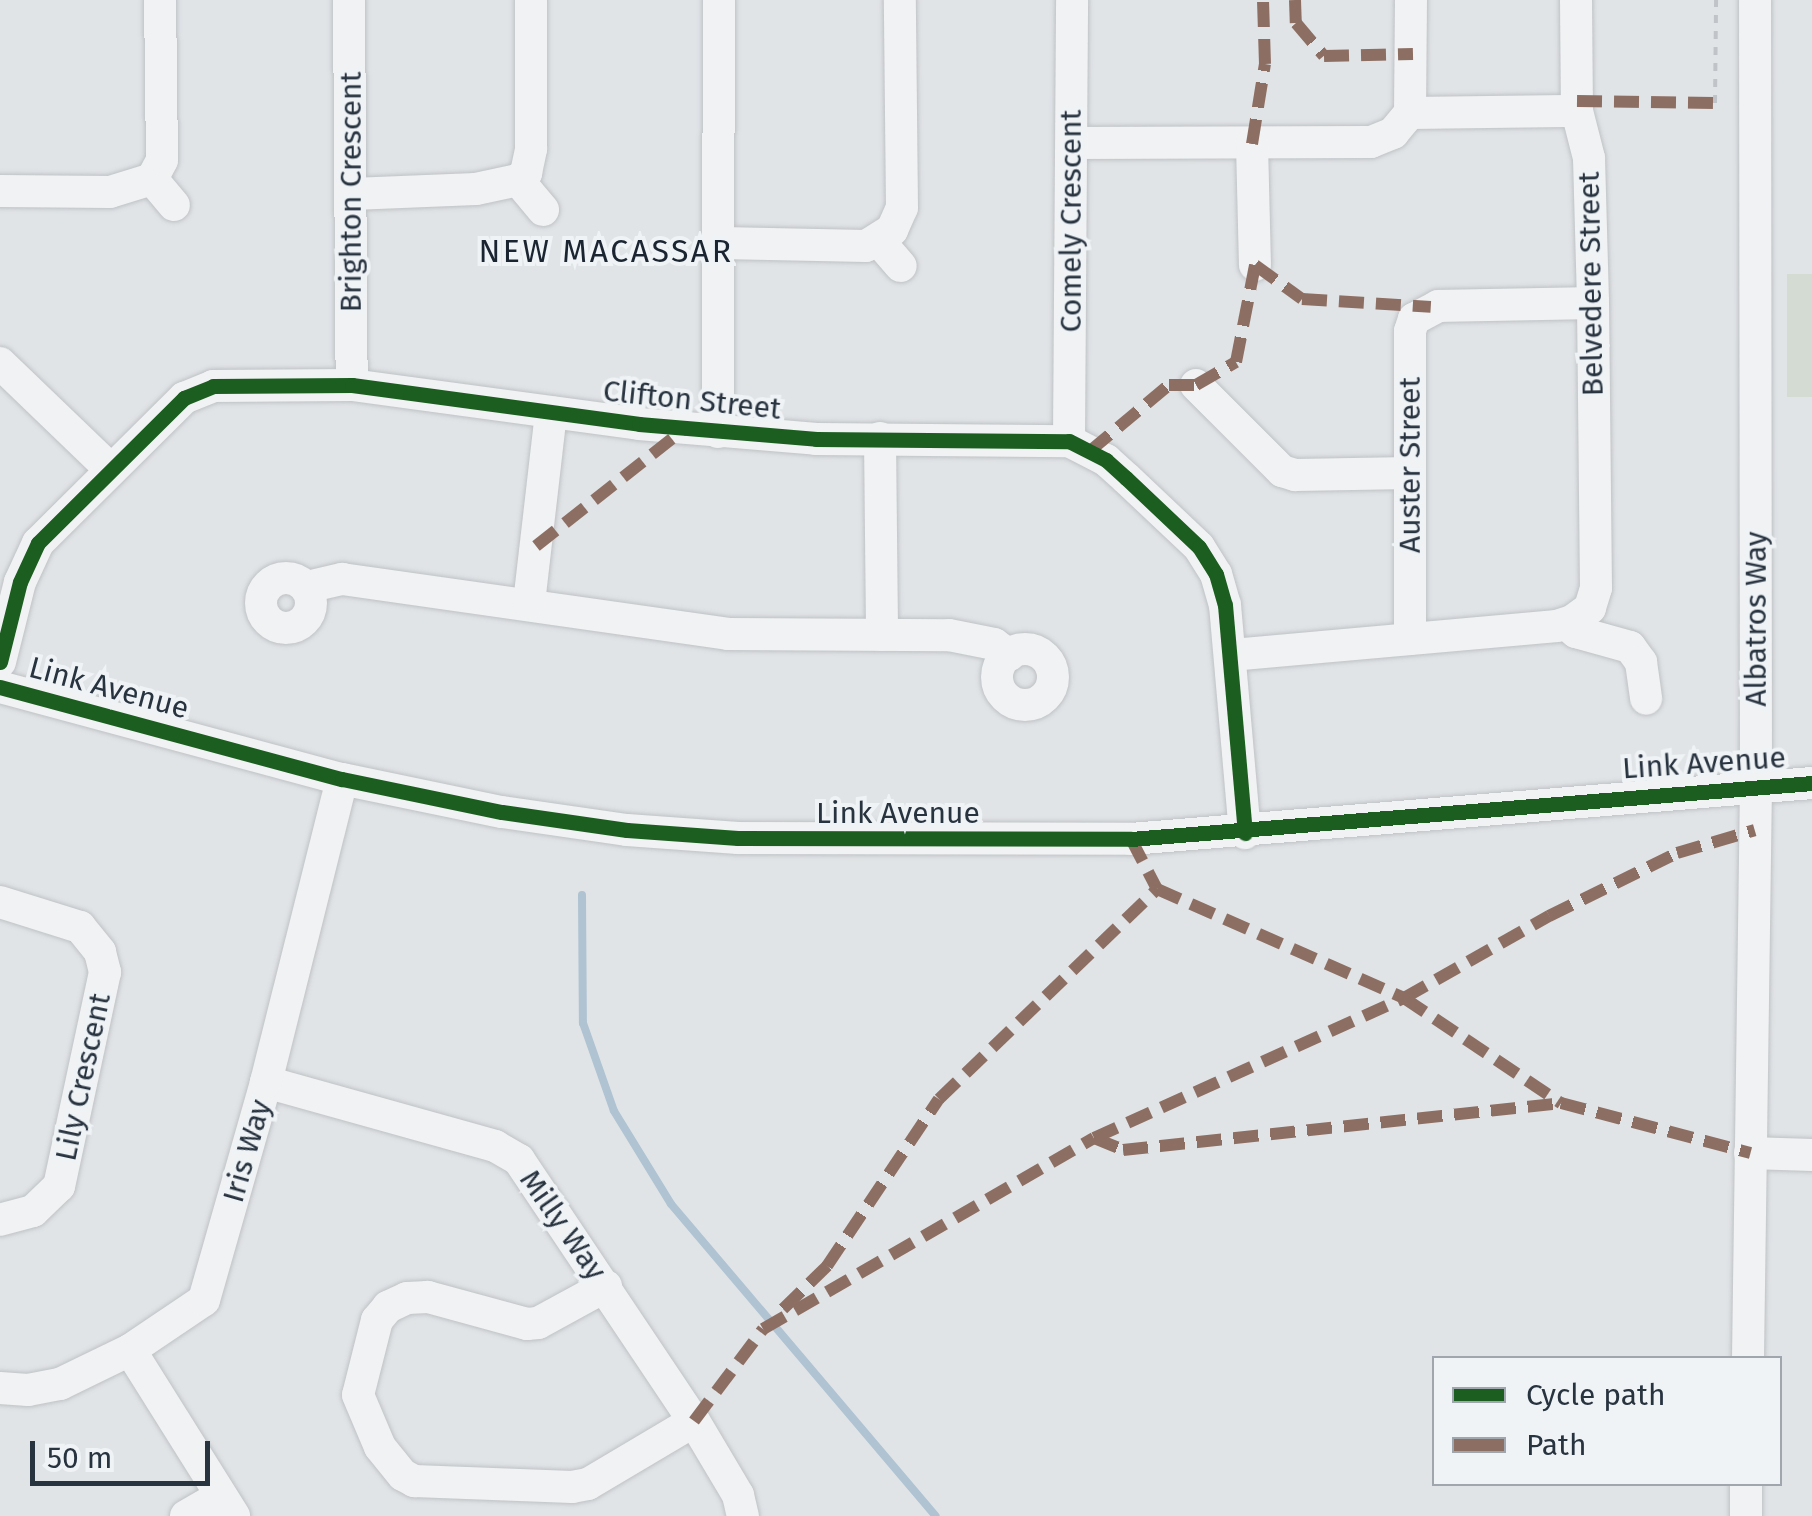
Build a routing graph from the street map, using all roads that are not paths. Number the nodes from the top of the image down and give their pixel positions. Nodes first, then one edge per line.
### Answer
1 (160, 0) edge
2 (350, 0) edge
3 (531, 0) edge
4 (719, 0) edge
5 (900, 0) edge
6 (1072, 0) edge
7 (1411, 0) edge
8 (1576, 0) edge
9 (1756, 0) edge
10 (1577, 111) junction
11 (1410, 113) junction
12 (1072, 143) junction
13 (1252, 144) junction
14 (152, 180) junction
15 (518, 180) junction
16 (0, 191) edge
17 (352, 194) junction
18 (174, 205) dead end
19 (543, 210) dead end
20 (879, 241) junction
21 (721, 243) junction
22 (1255, 265) dead end
23 (901, 266) dead end
24 (1593, 303) junction
25 (0, 362) edge
26 (352, 385) junction
27 (1196, 385) dead end
28 (551, 412) junction
29 (718, 432) junction
30 (880, 438) junction
31 (1069, 441) junction
32 (110, 470) junction
33 (1410, 473) junction
34 (307, 587) dead end
35 (530, 603) junction
36 (1566, 624) junction
37 (882, 635) junction
38 (1410, 639) junction
39 (1009, 654) dead end
40 (1230, 656) junction
41 (0, 662) edge
42 (0, 687) edge
43 (1646, 699) dead end
44 (342, 780) junction
45 (1812, 783) edge
46 (1756, 784) junction
47 (1245, 832) junction
48 (0, 902) edge
49 (266, 1082) junction
50 (1750, 1153) junction
51 (1812, 1155) edge
52 (0, 1220) edge
53 (606, 1286) junction
54 (130, 1350) junction
55 (1748, 1356) edge
56 (0, 1388) edge
57 (694, 1421) junction
58 (1746, 1486) edge
59 (227, 1506) edge
60 (186, 1516) edge
61 (742, 1516) edge
62 (1746, 1516) edge

1 - 14 street
2 - 17 street, Brighton Crescent
3 - 15 street
4 - 21 street
5 - 20 street
6 - 12 street, Comely Crescent
7 - 11 street
8 - 10 street, Belvedere Street
9 - 46 street, Albatros Way
10 - 11 street
10 - 24 street, Belvedere Street
11 - 13 street
12 - 13 street
12 - 31 street, Comely Crescent
13 - 22 street
14 - 16 street
14 - 18 street
15 - 17 street
15 - 19 street
17 - 26 street, Brighton Crescent
20 - 21 street
20 - 23 street
21 - 29 street
24 - 33 street, Auster Street
24 - 36 street, Belvedere Street
25 - 32 street
26 - 28 street, Clifton Street
26 - 32 street, Clifton Street
27 - 33 street
28 - 29 street, Clifton Street
28 - 35 street
29 - 30 street, Clifton Street
30 - 31 street, Clifton Street
30 - 37 street
31 - 40 street, Clifton Street
32 - 41 street, Clifton Street
33 - 38 street, Auster Street
34 - 35 street
35 - 37 street
36 - 38 street
36 - 43 street
37 - 39 street
38 - 40 street
40 - 47 street, Clifton Street
42 - 44 street, Link Avenue
44 - 47 street, Link Avenue
44 - 49 street, Iris Way
45 - 46 street, Link Avenue
46 - 47 street, Link Avenue
46 - 50 street, Albatros Way
48 - 52 street, Lily Crescent
49 - 53 street, Milly Way
49 - 54 street, Iris Way
50 - 51 street
50 - 55 street, Albatros Way
53 - 57 street, Milly Way
53 - 57 street
54 - 56 street, Iris Way
54 - 59 street
57 - 61 street, Milly Way
58 - 62 street
59 - 60 street

